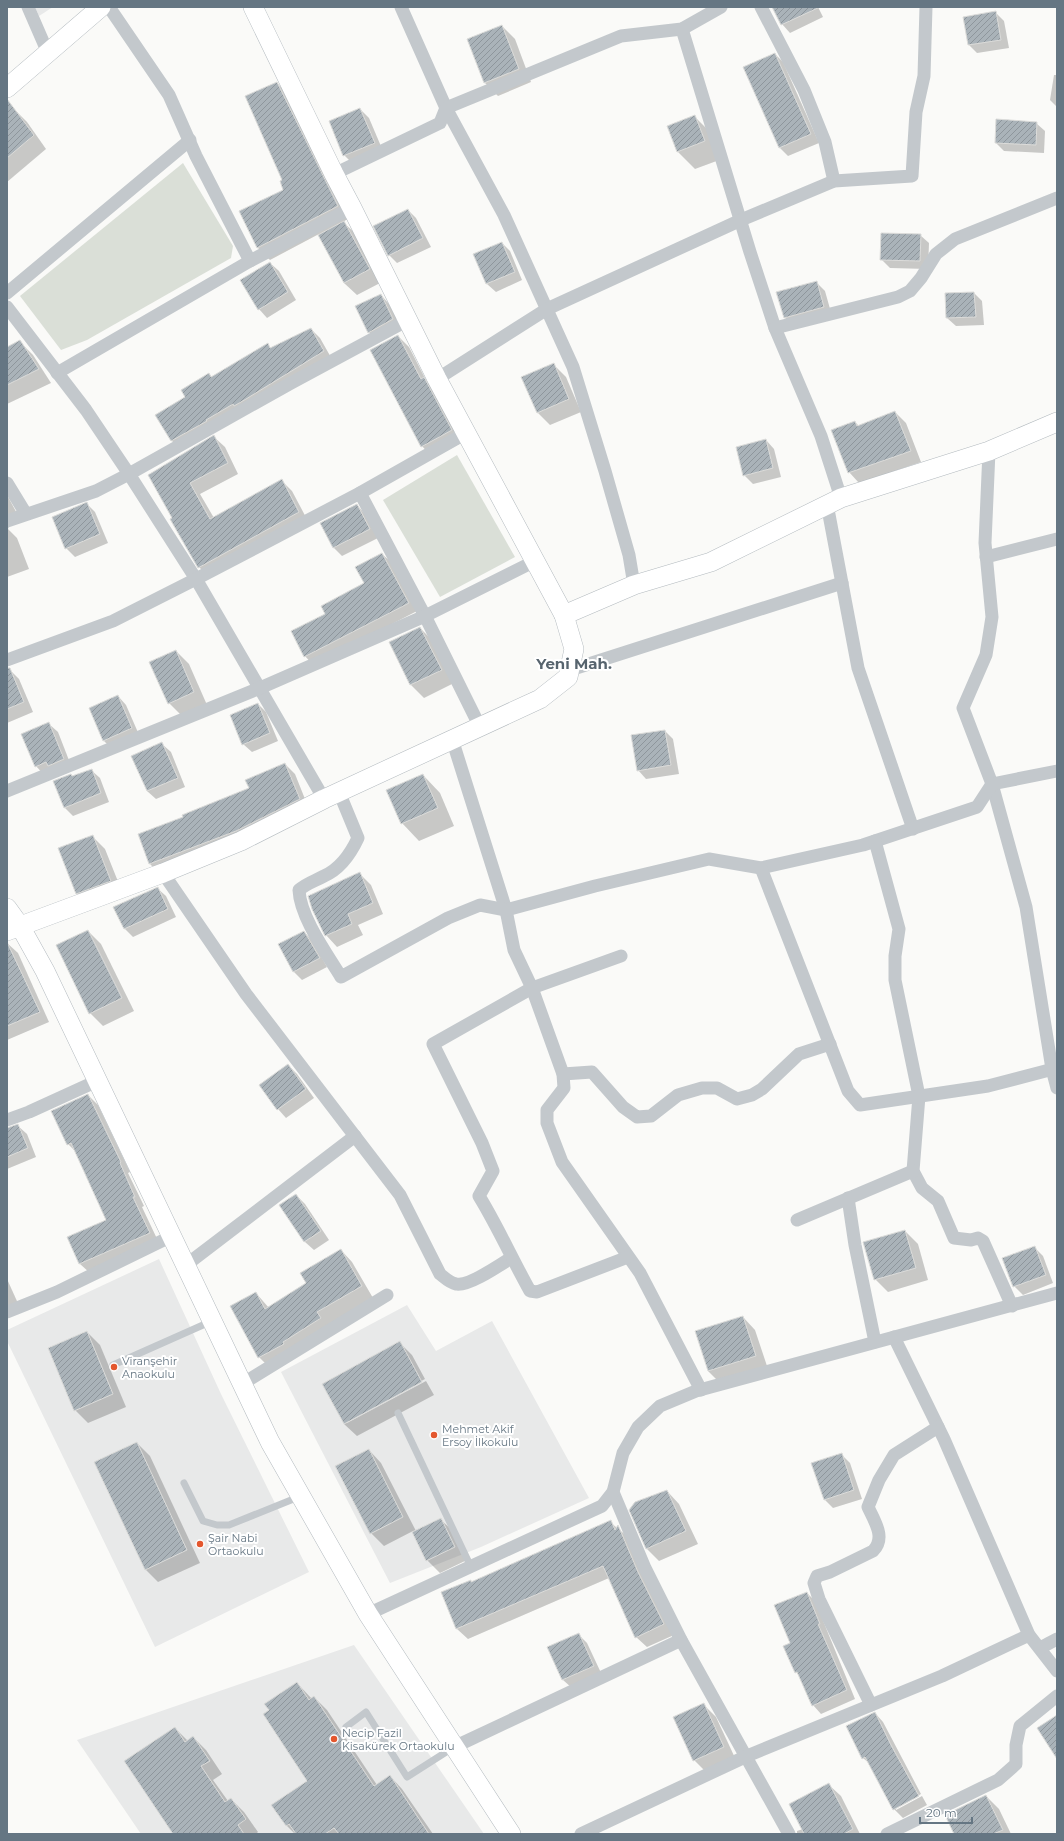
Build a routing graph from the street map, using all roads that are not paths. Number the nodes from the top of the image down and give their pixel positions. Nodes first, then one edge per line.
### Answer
1 (28, 7) edge
2 (101, 7) edge
3 (109, 7) edge
4 (252, 7) edge
5 (400, 7) edge
6 (721, 7) edge
7 (761, 7) edge
8 (926, 7) edge
9 (682, 30) junction
10 (48, 53) junction
11 (7, 88) edge
12 (446, 108) junction
13 (190, 140) junction
14 (334, 174) junction
15 (834, 181) junction
16 (1057, 198) edge
17 (352, 208) junction
18 (741, 220) junction
19 (250, 260) junction
20 (7, 293) edge
21 (7, 307) edge
22 (547, 309) junction
23 (408, 320) junction
24 (775, 328) junction
25 (56, 373) junction
26 (437, 379) junction
27 (1057, 422) edge
28 (466, 433) junction
29 (989, 451) junction
30 (129, 474) junction
31 (7, 483) edge
32 (360, 493) junction
33 (834, 501) junction
34 (26, 514) junction
35 (7, 521) edge
36 (1057, 539) edge
37 (986, 557) junction
38 (534, 561) junction
39 (196, 579) junction
40 (842, 583) junction
41 (634, 585) junction
42 (564, 615) junction
43 (424, 616) junction
44 (7, 660) edge
45 (570, 670) junction
46 (260, 688) junction
47 (480, 726) junction
48 (452, 739) junction
49 (1057, 771) edge
50 (992, 784) junction
51 (7, 791) edge
52 (331, 795) junction
53 (913, 828) junction
54 (875, 841) junction
55 (760, 868) junction
56 (163, 873) junction
57 (7, 908) edge
58 (506, 910) junction
59 (14, 929) edge
60 (621, 956) dead end
61 (532, 988) junction
62 (830, 1044) junction
63 (1055, 1069) edge
64 (564, 1074) junction
65 (97, 1081) junction
66 (1057, 1088) edge
67 (919, 1096) junction
68 (7, 1120) edge
69 (355, 1136) junction
70 (913, 1171) junction
71 (848, 1198) junction
72 (797, 1220) dead end
73 (172, 1236) junction
74 (628, 1257) junction
75 (511, 1258) junction
76 (186, 1265) junction
77 (1057, 1294) edge
78 (387, 1295) dead end
79 (1012, 1306) junction
80 (7, 1312) edge
81 (212, 1320) junction
82 (894, 1337) junction
83 (875, 1342) junction
84 (113, 1365) dead end
85 (242, 1384) junction
86 (701, 1390) junction
87 (398, 1412) dead end
88 (938, 1427) junction
89 (184, 1483) dead end
90 (613, 1492) junction
91 (301, 1496) junction
92 (471, 1567) junction
93 (368, 1614) junction
94 (1029, 1635) junction
95 (1057, 1639) edge
96 (681, 1640) junction
97 (1040, 1648) junction
98 (1057, 1671) edge
99 (1057, 1696) edge
100 (871, 1705) junction
101 (346, 1727) dead end
102 (454, 1747) junction
103 (747, 1756) junction
104 (511, 1834) edge
105 (581, 1834) edge
106 (789, 1834) edge
107 (887, 1834) edge

1 - 10 street
2 - 10 street
3 - 13 street
4 - 14 street
5 - 12 street
6 - 9 street
7 - 15 street
8 - 15 street
9 - 12 street
9 - 18 street
10 - 11 street
12 - 14 street
12 - 22 street
13 - 19 street
13 - 20 street
14 - 17 street
15 - 18 street
16 - 24 street
17 - 19 street
17 - 23 street
18 - 22 street
18 - 24 street
19 - 25 street
21 - 25 street
22 - 26 street
22 - 41 street
23 - 26 street
23 - 30 street
24 - 33 street
25 - 30 street
26 - 28 street
27 - 29 street
28 - 32 street
28 - 38 street
29 - 33 street
29 - 37 street
30 - 34 street
30 - 39 street
31 - 34 street
32 - 39 street
32 - 43 street
33 - 40 street
33 - 41 street
34 - 35 street
36 - 37 street
37 - 50 street
38 - 42 street
38 - 43 street
39 - 44 street
39 - 46 street
40 - 45 street
40 - 53 street
41 - 42 street
42 - 45 street
43 - 46 street
43 - 47 street
45 - 47 street
46 - 51 street
46 - 52 street
47 - 48 street
48 - 52 street
48 - 58 street
49 - 50 street
50 - 53 street
50 - 63 street
52 - 56 street
52 - 58 street
53 - 54 street
54 - 55 street
54 - 67 street
55 - 58 street
55 - 62 street
56 - 59 street
56 - 69 street
57 - 59 street
58 - 61 street
59 - 65 street
60 - 61 street
61 - 64 street
61 - 75 street
62 - 64 street
62 - 67 street
63 - 66 street
63 - 67 street
64 - 74 street
65 - 68 street
65 - 73 street
67 - 70 street
69 - 75 street
69 - 76 street
70 - 71 street
70 - 79 street
71 - 72 street
71 - 83 street
73 - 76 street
73 - 80 street
74 - 75 street
74 - 86 street
76 - 81 street
77 - 79 street
78 - 85 street
79 - 82 street
81 - 84 lane
81 - 85 street
82 - 83 street
82 - 88 street
83 - 86 street
85 - 91 street
86 - 90 street
87 - 92 lane
88 - 94 street
88 - 100 street
89 - 91 lane
90 - 92 street
90 - 96 street
91 - 93 street
92 - 93 street
93 - 102 street
94 - 97 street
94 - 100 street
95 - 97 street
96 - 102 street
96 - 103 street
97 - 98 street
99 - 107 street
100 - 103 street
101 - 102 lane
102 - 104 street
103 - 105 street
103 - 106 street

